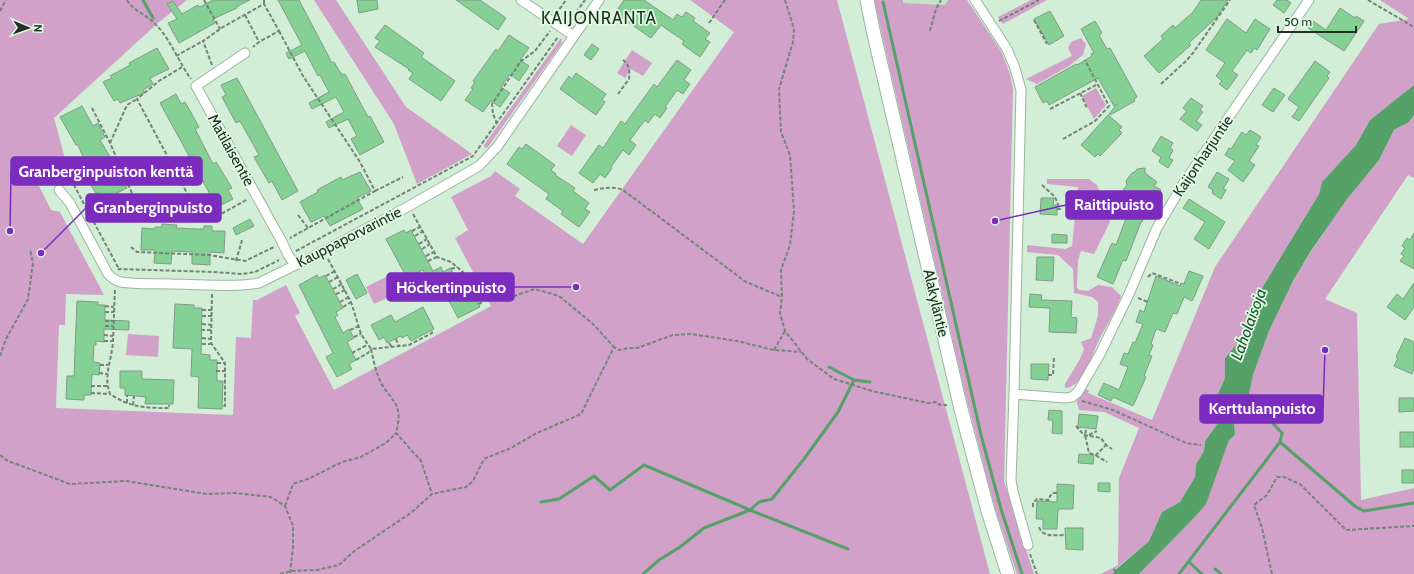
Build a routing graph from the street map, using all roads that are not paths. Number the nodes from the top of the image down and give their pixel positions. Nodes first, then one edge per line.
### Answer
1 (521, 0) edge
2 (599, 0) edge
3 (864, 0) edge
4 (867, 0) edge
5 (975, 0) edge
6 (1310, 0) edge
7 (873, 30) junction
8 (574, 36) junction
9 (245, 53) road end
10 (60, 190) dead end
11 (295, 265) junction
12 (1014, 394) junction
13 (1028, 545) road end
14 (1008, 574) edge

1 - 8 street
2 - 8 street, Kauppaporvarintie
3 - 7 main road, Alakyläntie
4 - 7 main road, Alakyläntie
5 - 12 street
6 - 12 street, Kaijonharjuntie
7 - 14 main road, Alakyläntie
8 - 11 street, Kauppaporvarintie
9 - 11 street, Matilaisentie
10 - 11 street, Kauppaporvarintie
12 - 13 street

